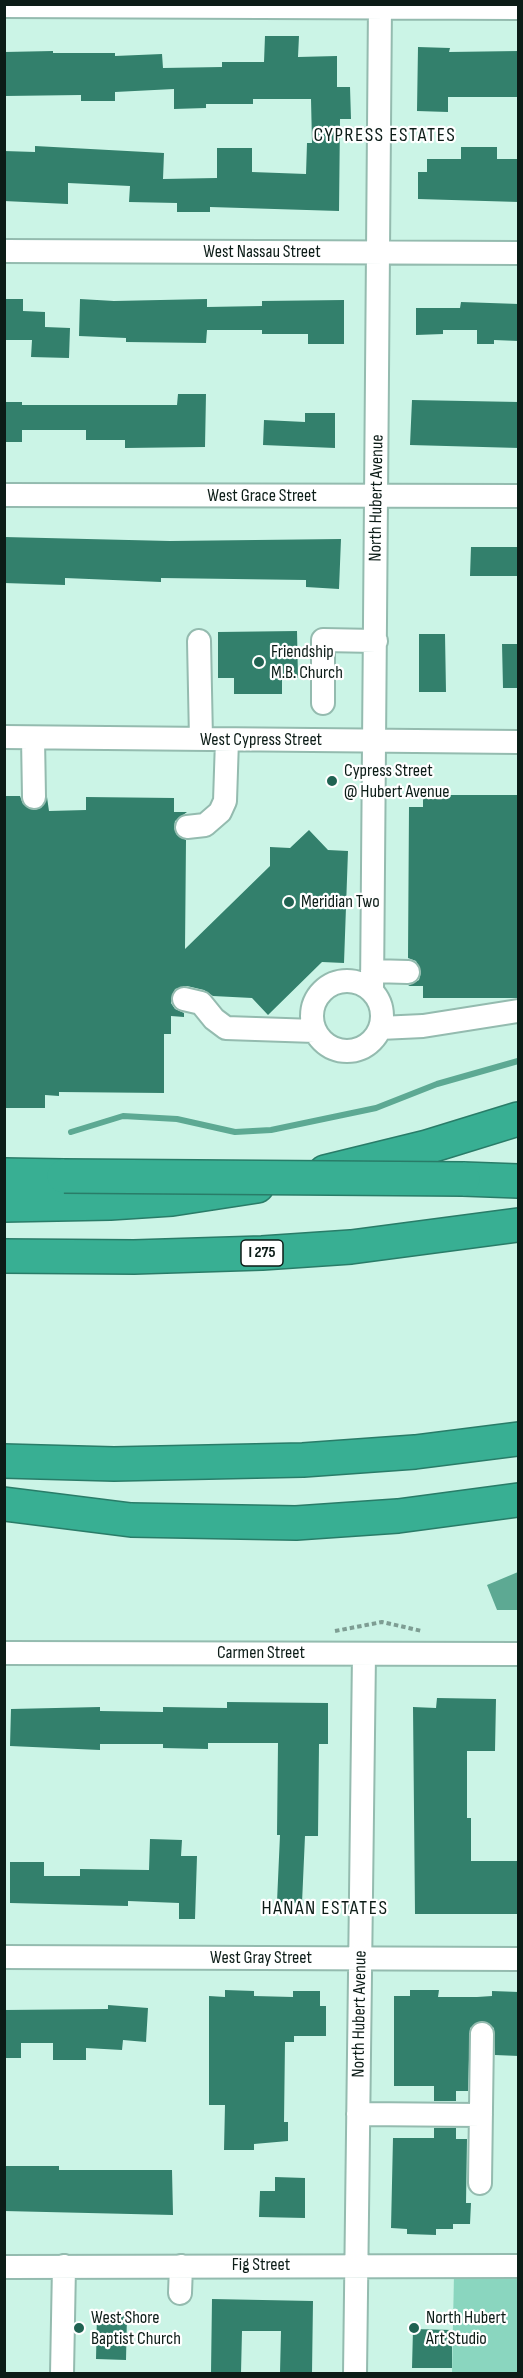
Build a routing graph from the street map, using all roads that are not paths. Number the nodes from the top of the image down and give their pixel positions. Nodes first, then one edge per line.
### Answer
1 (4, 6) edge
2 (380, 6) edge
3 (519, 8) edge
4 (4, 251) edge
5 (379, 252) junction
6 (519, 252) edge
7 (4, 495) edge
8 (378, 496) junction
9 (519, 496) edge
10 (199, 641) dead end
11 (376, 641) junction
12 (323, 703) dead end
13 (4, 737) edge
14 (33, 738) junction
15 (201, 739) junction
16 (227, 740) junction
17 (375, 740) junction
18 (519, 742) edge
19 (34, 796) dead end
20 (187, 826) dead end
21 (408, 972) dead end
22 (372, 981) junction
23 (184, 999) dead end
24 (519, 1011) edge
25 (380, 1028) junction
26 (315, 1031) junction
27 (519, 1119) edge
28 (4, 1175) edge
29 (519, 1181) edge
30 (4, 1205) edge
31 (519, 1225) edge
32 (4, 1256) edge
33 (519, 1439) edge
34 (4, 1461) edge
35 (519, 1500) edge
36 (4, 1504) edge
37 (4, 1653) edge
38 (364, 1654) junction
39 (519, 1654) edge
40 (4, 1957) edge
41 (360, 1959) junction
42 (519, 1959) edge
43 (482, 2034) dead end
44 (358, 2114) junction
45 (481, 2115) junction
46 (480, 2183) dead end
47 (356, 2265) junction
48 (64, 2266) junction
49 (181, 2266) junction
50 (519, 2266) edge
51 (4, 2267) edge
52 (180, 2294) dead end
53 (62, 2373) edge
54 (355, 2373) edge

1 - 2 street
2 - 3 street
2 - 5 street, North Hubert Avenue
4 - 5 street, West Nassau Street
5 - 6 street, West Nassau Street
5 - 8 street, North Hubert Avenue
7 - 8 street, West Grace Street
8 - 9 street, West Grace Street
8 - 11 street, North Hubert Avenue
10 - 15 street
11 - 12 street
11 - 17 street, North Hubert Avenue
13 - 14 street, West Cypress Street
14 - 15 street, West Cypress Street
14 - 19 street
15 - 16 street, West Cypress Street
16 - 17 street, West Cypress Street
16 - 20 street
17 - 18 street, West Cypress Street
17 - 22 street, North Hubert Avenue
21 - 22 street
22 - 25 street
22 - 26 street
23 - 26 street
24 - 25 street
25 - 26 street
27 - 30 highway
28 - 29 highway, bridge
31 - 32 highway, I 275
33 - 34 highway
35 - 36 highway
37 - 38 street, Carmen Street
38 - 39 street, Carmen Street
38 - 41 street, North Hubert Avenue
40 - 41 street, West Gray Street
41 - 42 street, West Gray Street
41 - 44 street, North Hubert Avenue
43 - 45 street
44 - 45 street
44 - 47 street, North Hubert Avenue
45 - 46 street
47 - 49 street, Fig Street
47 - 50 street, Fig Street
47 - 54 street, North Hubert Avenue
48 - 49 street, Fig Street
48 - 51 street, Fig Street
48 - 53 street
49 - 52 street

